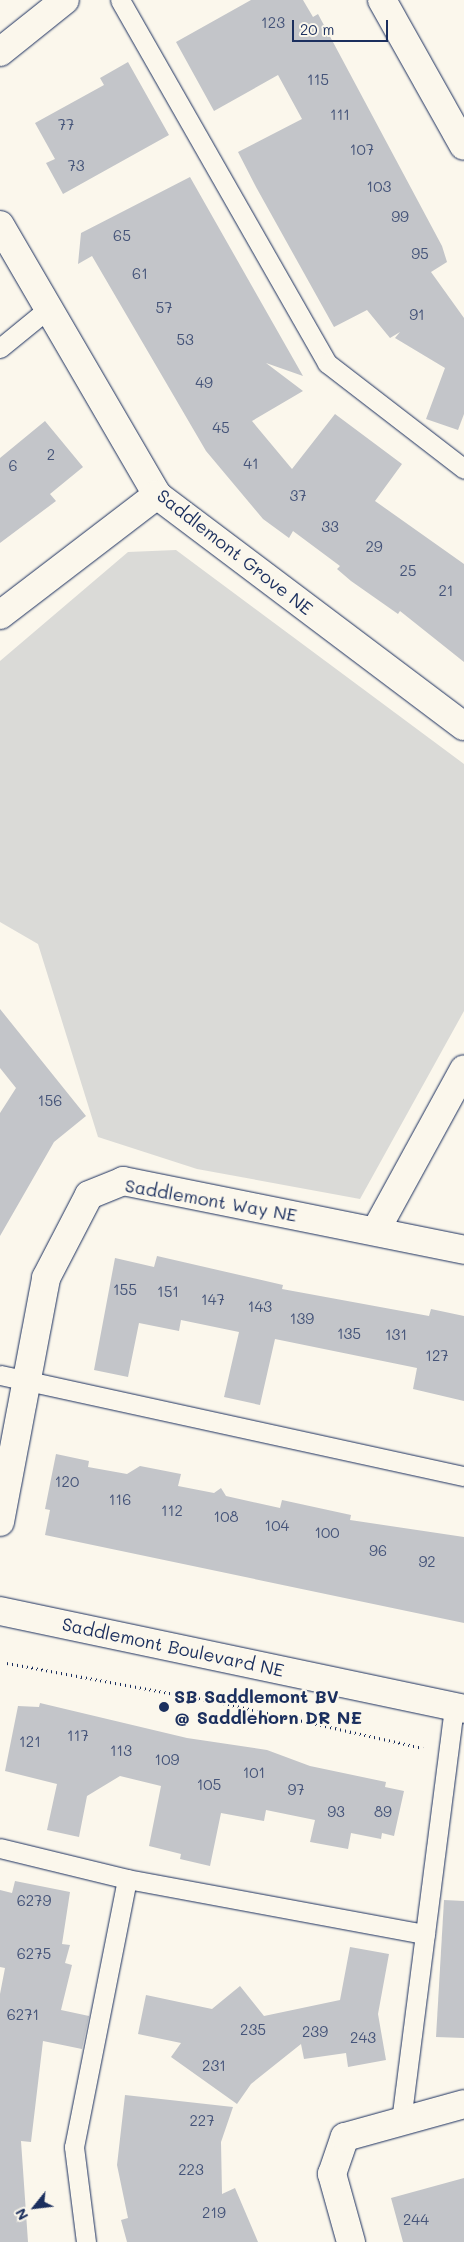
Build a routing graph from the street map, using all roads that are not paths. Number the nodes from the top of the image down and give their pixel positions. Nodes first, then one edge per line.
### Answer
1 (65, 0) edge
2 (120, 0) edge
3 (382, 0) edge
4 (0, 52) edge
5 (464, 146) edge
6 (0, 225) edge
7 (49, 308) junction
8 (0, 348) edge
9 (464, 470) edge
10 (157, 496) junction
11 (0, 615) edge
12 (464, 726) edge
13 (464, 1068) edge
14 (376, 1230) junction
15 (464, 1250) edge
16 (0, 1375) edge
17 (27, 1380) junction
18 (464, 1476) edge
19 (0, 1522) edge
20 (0, 1611) edge
21 (459, 1708) edge
22 (0, 1848) edge
23 (127, 1879) junction
24 (425, 1934) junction
25 (464, 2104) edge
26 (402, 2121) junction
27 (86, 2242) edge
28 (351, 2242) edge

1 - 4 street
2 - 9 lane
3 - 5 street
6 - 7 street, Saddlemont Grove NE
7 - 8 lane
7 - 10 street, Saddlemont Grove NE
10 - 11 street
10 - 12 street, Saddlemont Grove NE
13 - 14 street
14 - 15 street, Saddlemont Way NE
14 - 17 street, Saddlemont Way NE
16 - 17 lane
17 - 18 lane
17 - 19 street, Saddlemont Way NE
20 - 21 street, Saddlemont Boulevard NE
21 - 24 lane
22 - 23 lane
23 - 24 lane
23 - 27 lane
24 - 26 lane
25 - 26 street
26 - 28 street

